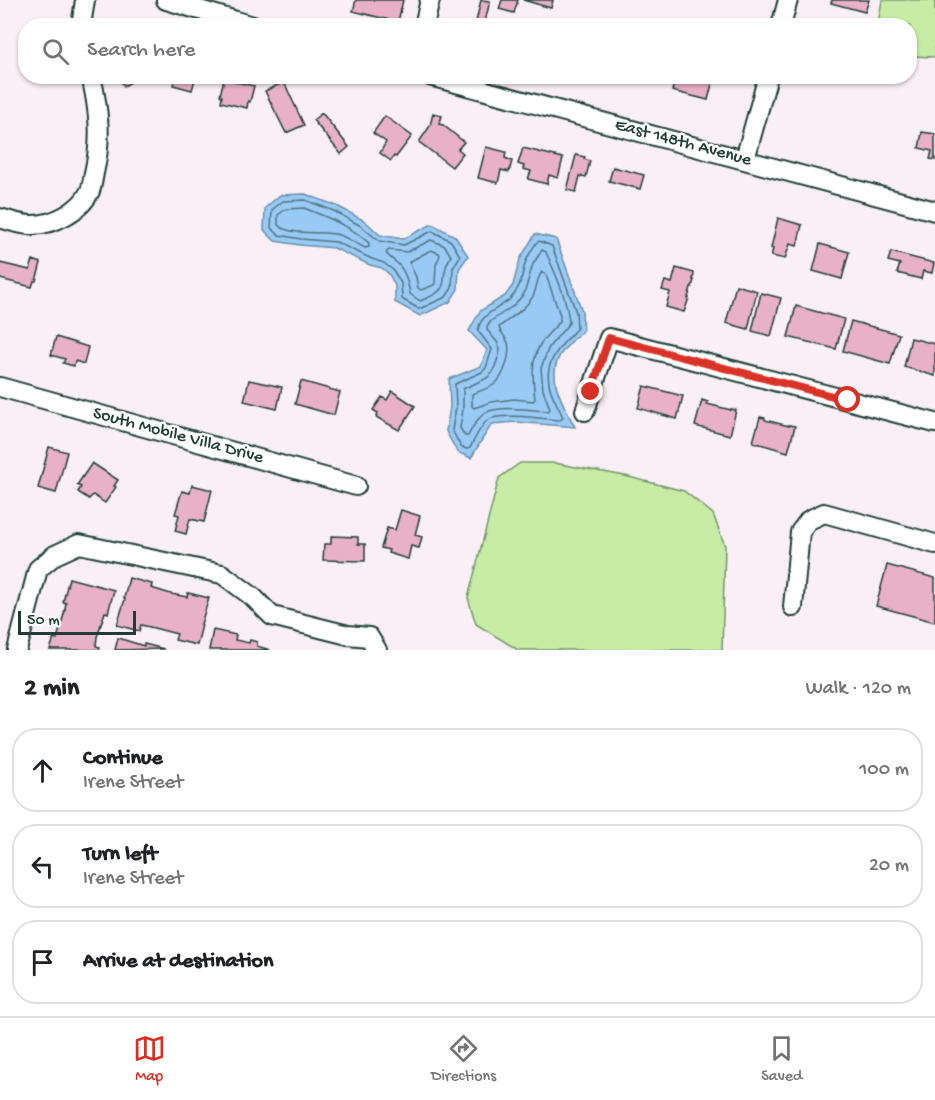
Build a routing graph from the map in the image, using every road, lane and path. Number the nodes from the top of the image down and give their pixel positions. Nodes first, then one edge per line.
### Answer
1 (85, 0) edge
2 (166, 0) edge
3 (430, 0) edge
4 (788, 0) edge
5 (82, 18) edge
6 (226, 18) edge
7 (425, 18) edge
8 (784, 18) edge
9 (92, 84) edge
10 (460, 84) edge
11 (766, 84) edge
12 (745, 159) junction
13 (935, 211) edge
14 (0, 218) edge
15 (0, 387) edge
16 (585, 411) dead end
17 (935, 423) edge
18 (356, 486) dead end
19 (935, 544) edge
20 (793, 608) dead end
21 (17, 650) edge
22 (377, 650) edge

1 - 5 street
2 - 6 street
3 - 7 street
4 - 8 street
9 - 14 street
10 - 12 street, East 148th Avenue
11 - 12 street
12 - 13 street, East 148th Avenue
15 - 18 street, South Mobile Villa Drive
16 - 17 street
19 - 20 street
21 - 22 street

